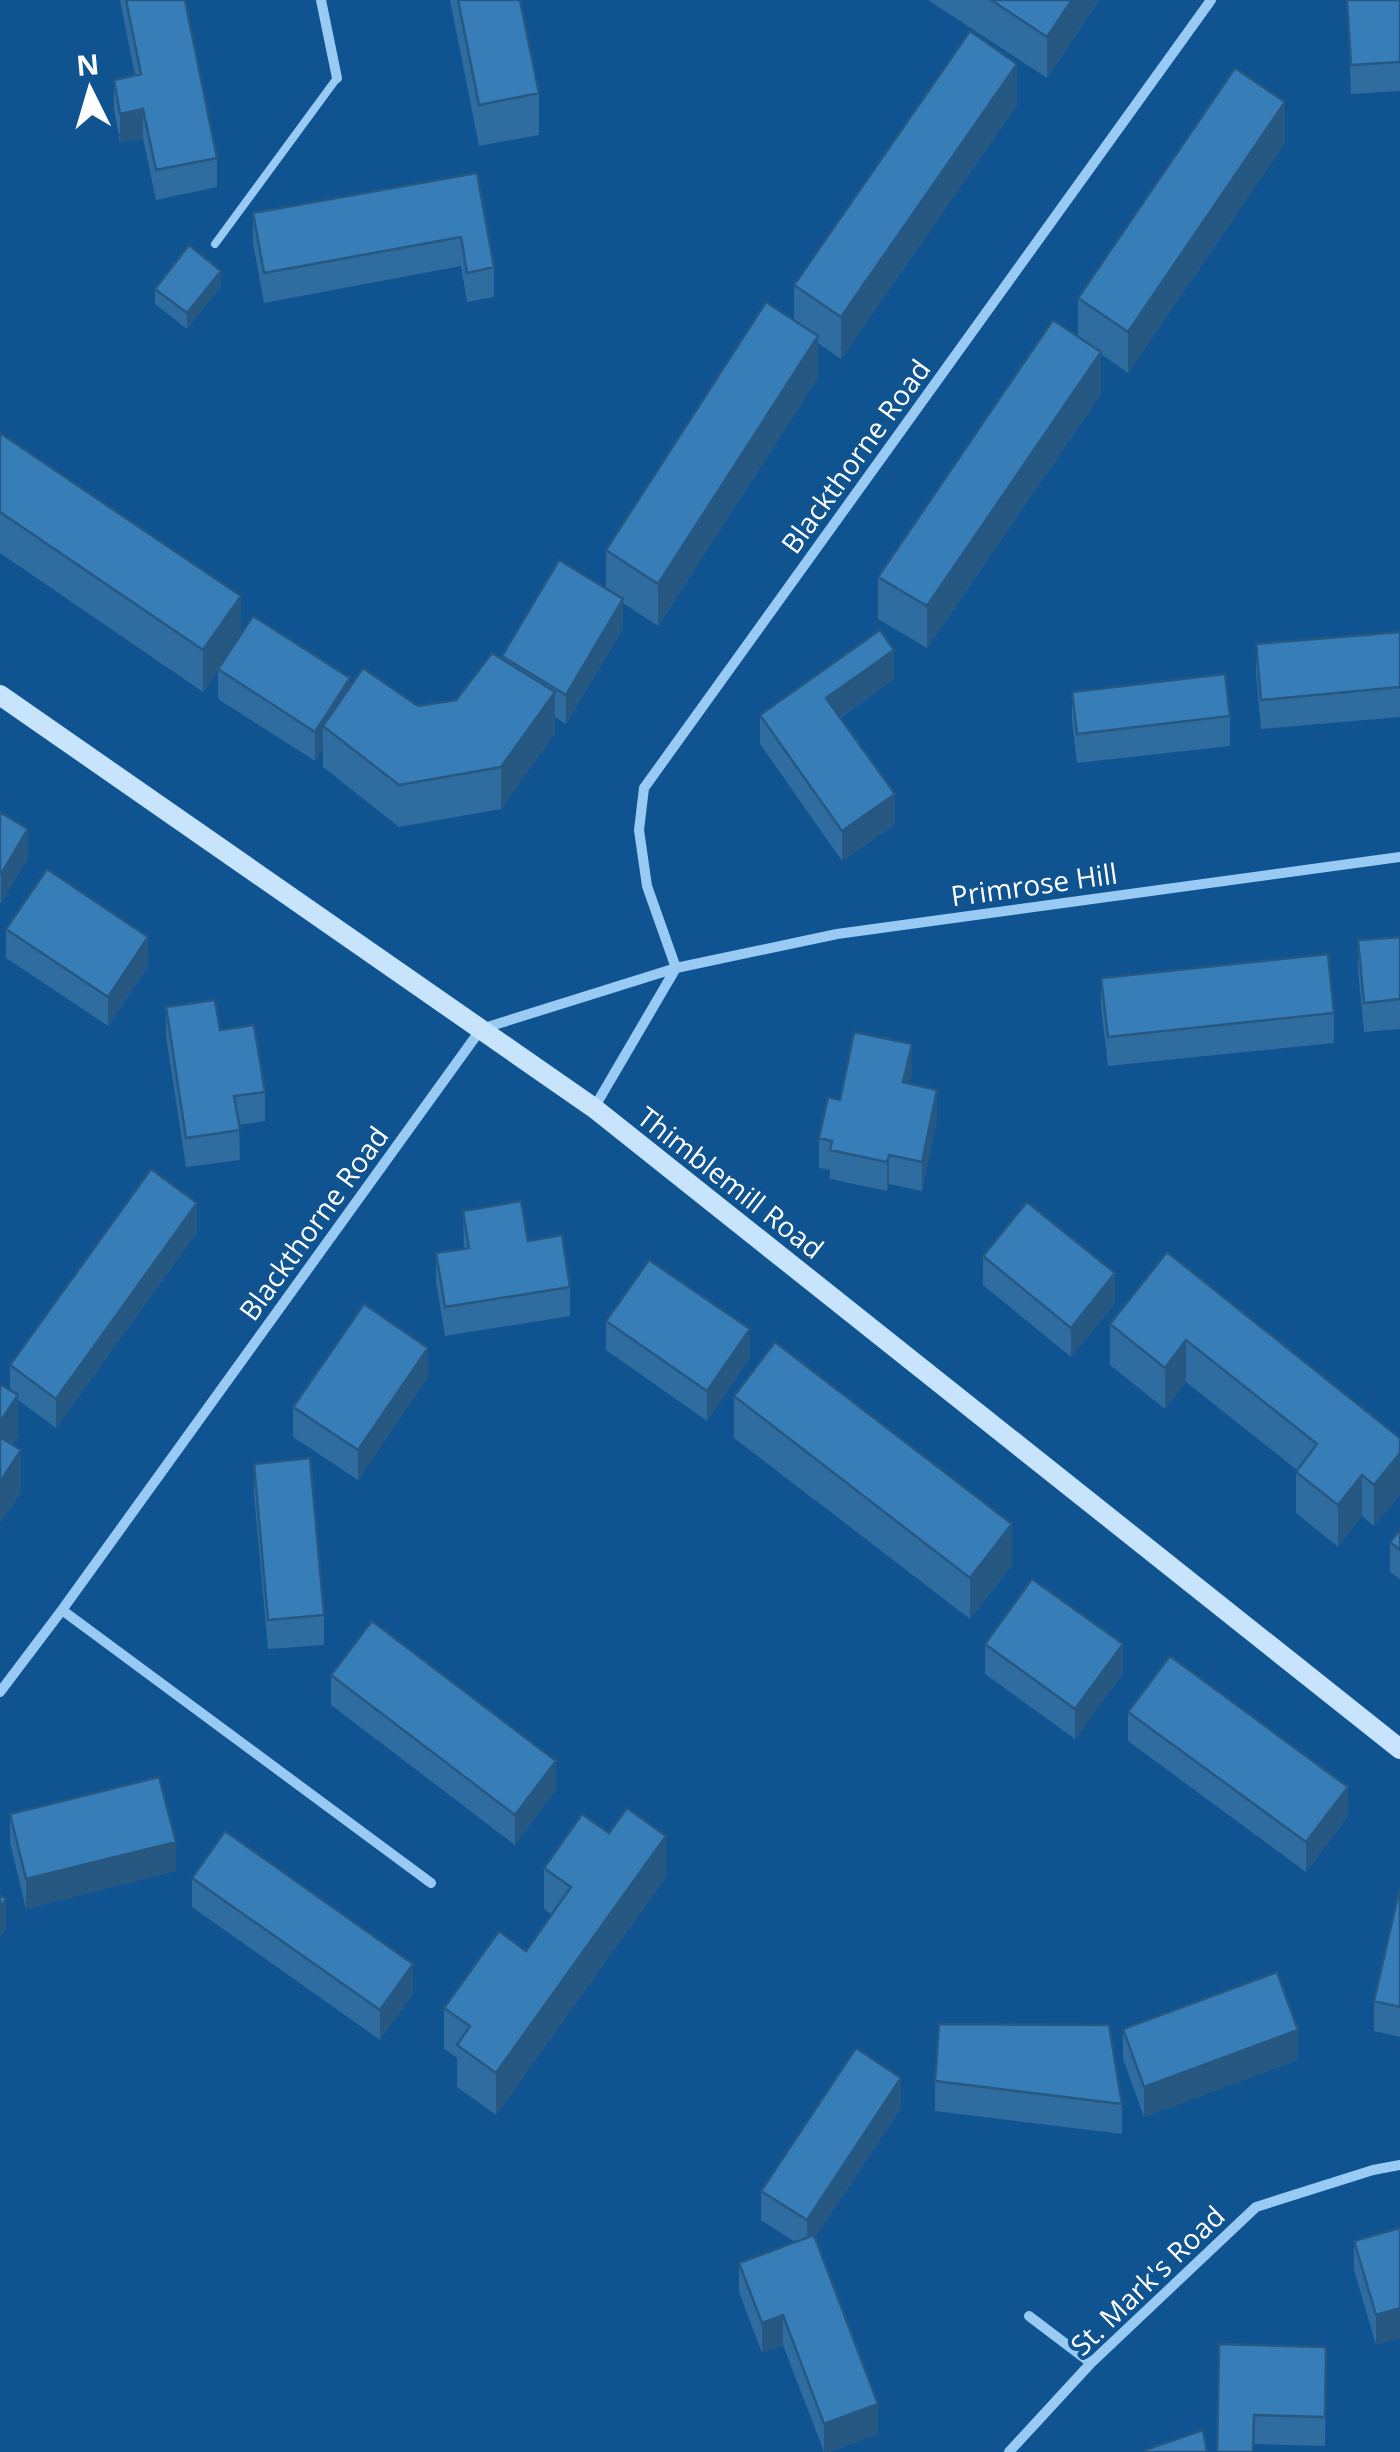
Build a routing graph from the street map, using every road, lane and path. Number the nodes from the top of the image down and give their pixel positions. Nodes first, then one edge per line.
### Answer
1 (321, 0) edge
2 (1210, 0) edge
3 (336, 78) joint
4 (215, 244) dead end
5 (0, 695) edge
6 (1400, 857) edge
7 (676, 968) junction
8 (481, 1029) junction
9 (594, 1108) junction
10 (62, 1610) junction
11 (0, 1692) edge
12 (1400, 1749) edge
13 (432, 1883) dead end
14 (1400, 2165) edge
15 (1029, 2316) dead end
16 (1091, 2364) junction
17 (1009, 2452) edge

1 - 3 street
2 - 7 street, Blackthorne Road
3 - 4 lane
5 - 8 main road, Thimblemill Road
6 - 7 street, Primrose Hill
7 - 8 street
7 - 9 street
8 - 9 main road, Thimblemill Road
8 - 10 street, Blackthorne Road
9 - 12 main road, Thimblemill Road
10 - 11 street, Blackthorne Road
10 - 13 street
14 - 16 street, St. Mark's Road
15 - 16 street
16 - 17 street, St. Mark's Road

